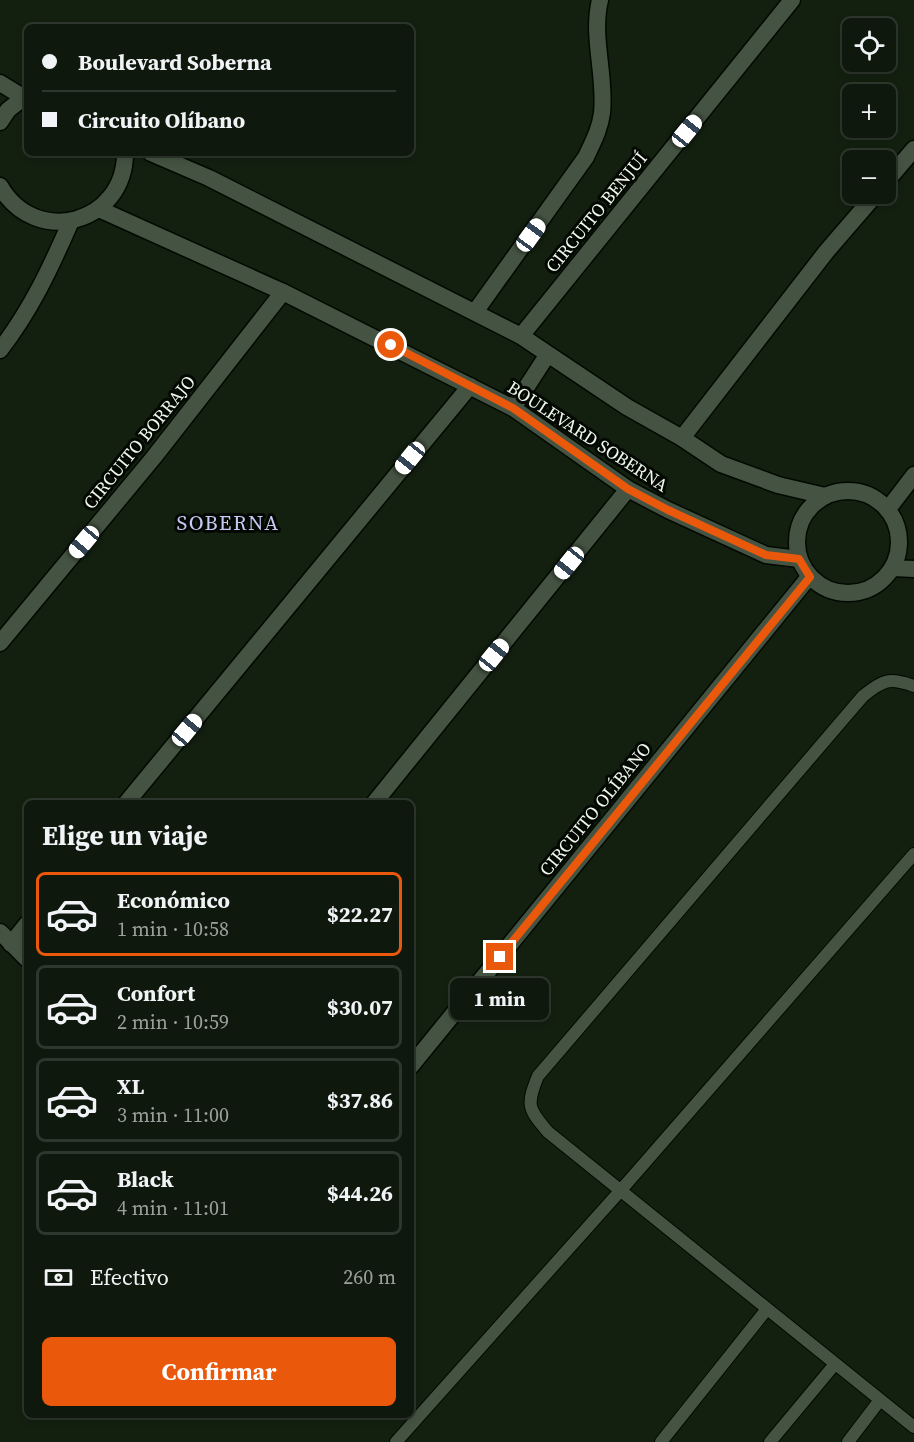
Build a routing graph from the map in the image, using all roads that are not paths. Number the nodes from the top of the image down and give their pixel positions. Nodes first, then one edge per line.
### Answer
1 (600, 0) edge
2 (792, 0) edge
3 (0, 83) edge
4 (24, 95) edge
5 (24, 97) edge
6 (0, 122) edge
7 (914, 149) edge
8 (125, 156) edge
9 (158, 156) edge
10 (896, 170) edge
11 (0, 186) edge
12 (867, 204) edge
13 (99, 208) junction
14 (71, 221) junction
15 (283, 292) junction
16 (476, 312) junction
17 (521, 336) junction
18 (0, 350) edge
19 (548, 354) junction
20 (470, 386) junction
21 (513, 408) junction
22 (682, 438) junction
23 (914, 475) edge
24 (628, 489) junction
25 (825, 496) junction
26 (888, 509) junction
27 (799, 559) junction
28 (893, 568) junction
29 (914, 569) edge
30 (810, 577) junction
31 (0, 643) edge
32 (914, 686) edge
33 (129, 800) edge
34 (377, 800) edge
35 (914, 854) edge
36 (24, 926) edge
37 (6, 938) edge
38 (24, 956) edge
39 (414, 1061) edge
40 (621, 1190) junction
41 (767, 1310) junction
42 (835, 1364) junction
43 (880, 1400) junction
44 (914, 1427) edge
45 (396, 1442) edge
46 (661, 1442) edge
47 (770, 1442) edge
48 (848, 1442) edge

1 - 16 street, CIRCUITO BENJUÍ
2 - 17 street, CIRCUITO BENJUÍ
3 - 4 street
5 - 6 street
7 - 10 street
8 - 13 street
9 - 16 street
11 - 14 street
12 - 22 street
13 - 14 street
13 - 15 street, BOULEVARD SOBERNA
14 - 18 street
15 - 20 street, BOULEVARD SOBERNA
15 - 31 street, CIRCUITO BORRAJO
16 - 17 street
17 - 19 street
19 - 21 street
19 - 22 street
20 - 21 street, BOULEVARD SOBERNA
20 - 33 street
21 - 24 street, BOULEVARD SOBERNA
22 - 25 street
23 - 26 street
24 - 27 street, BOULEVARD SOBERNA
24 - 34 street
25 - 26 street
25 - 27 street
26 - 28 street
27 - 30 street
28 - 29 street
28 - 30 street
30 - 39 street, CIRCUITO OLÍBANO
32 - 40 lane
35 - 40 lane
36 - 37 street
37 - 38 street
40 - 41 lane
40 - 45 lane
41 - 42 lane
41 - 46 lane
42 - 43 lane
42 - 47 lane
43 - 44 lane
43 - 48 lane

